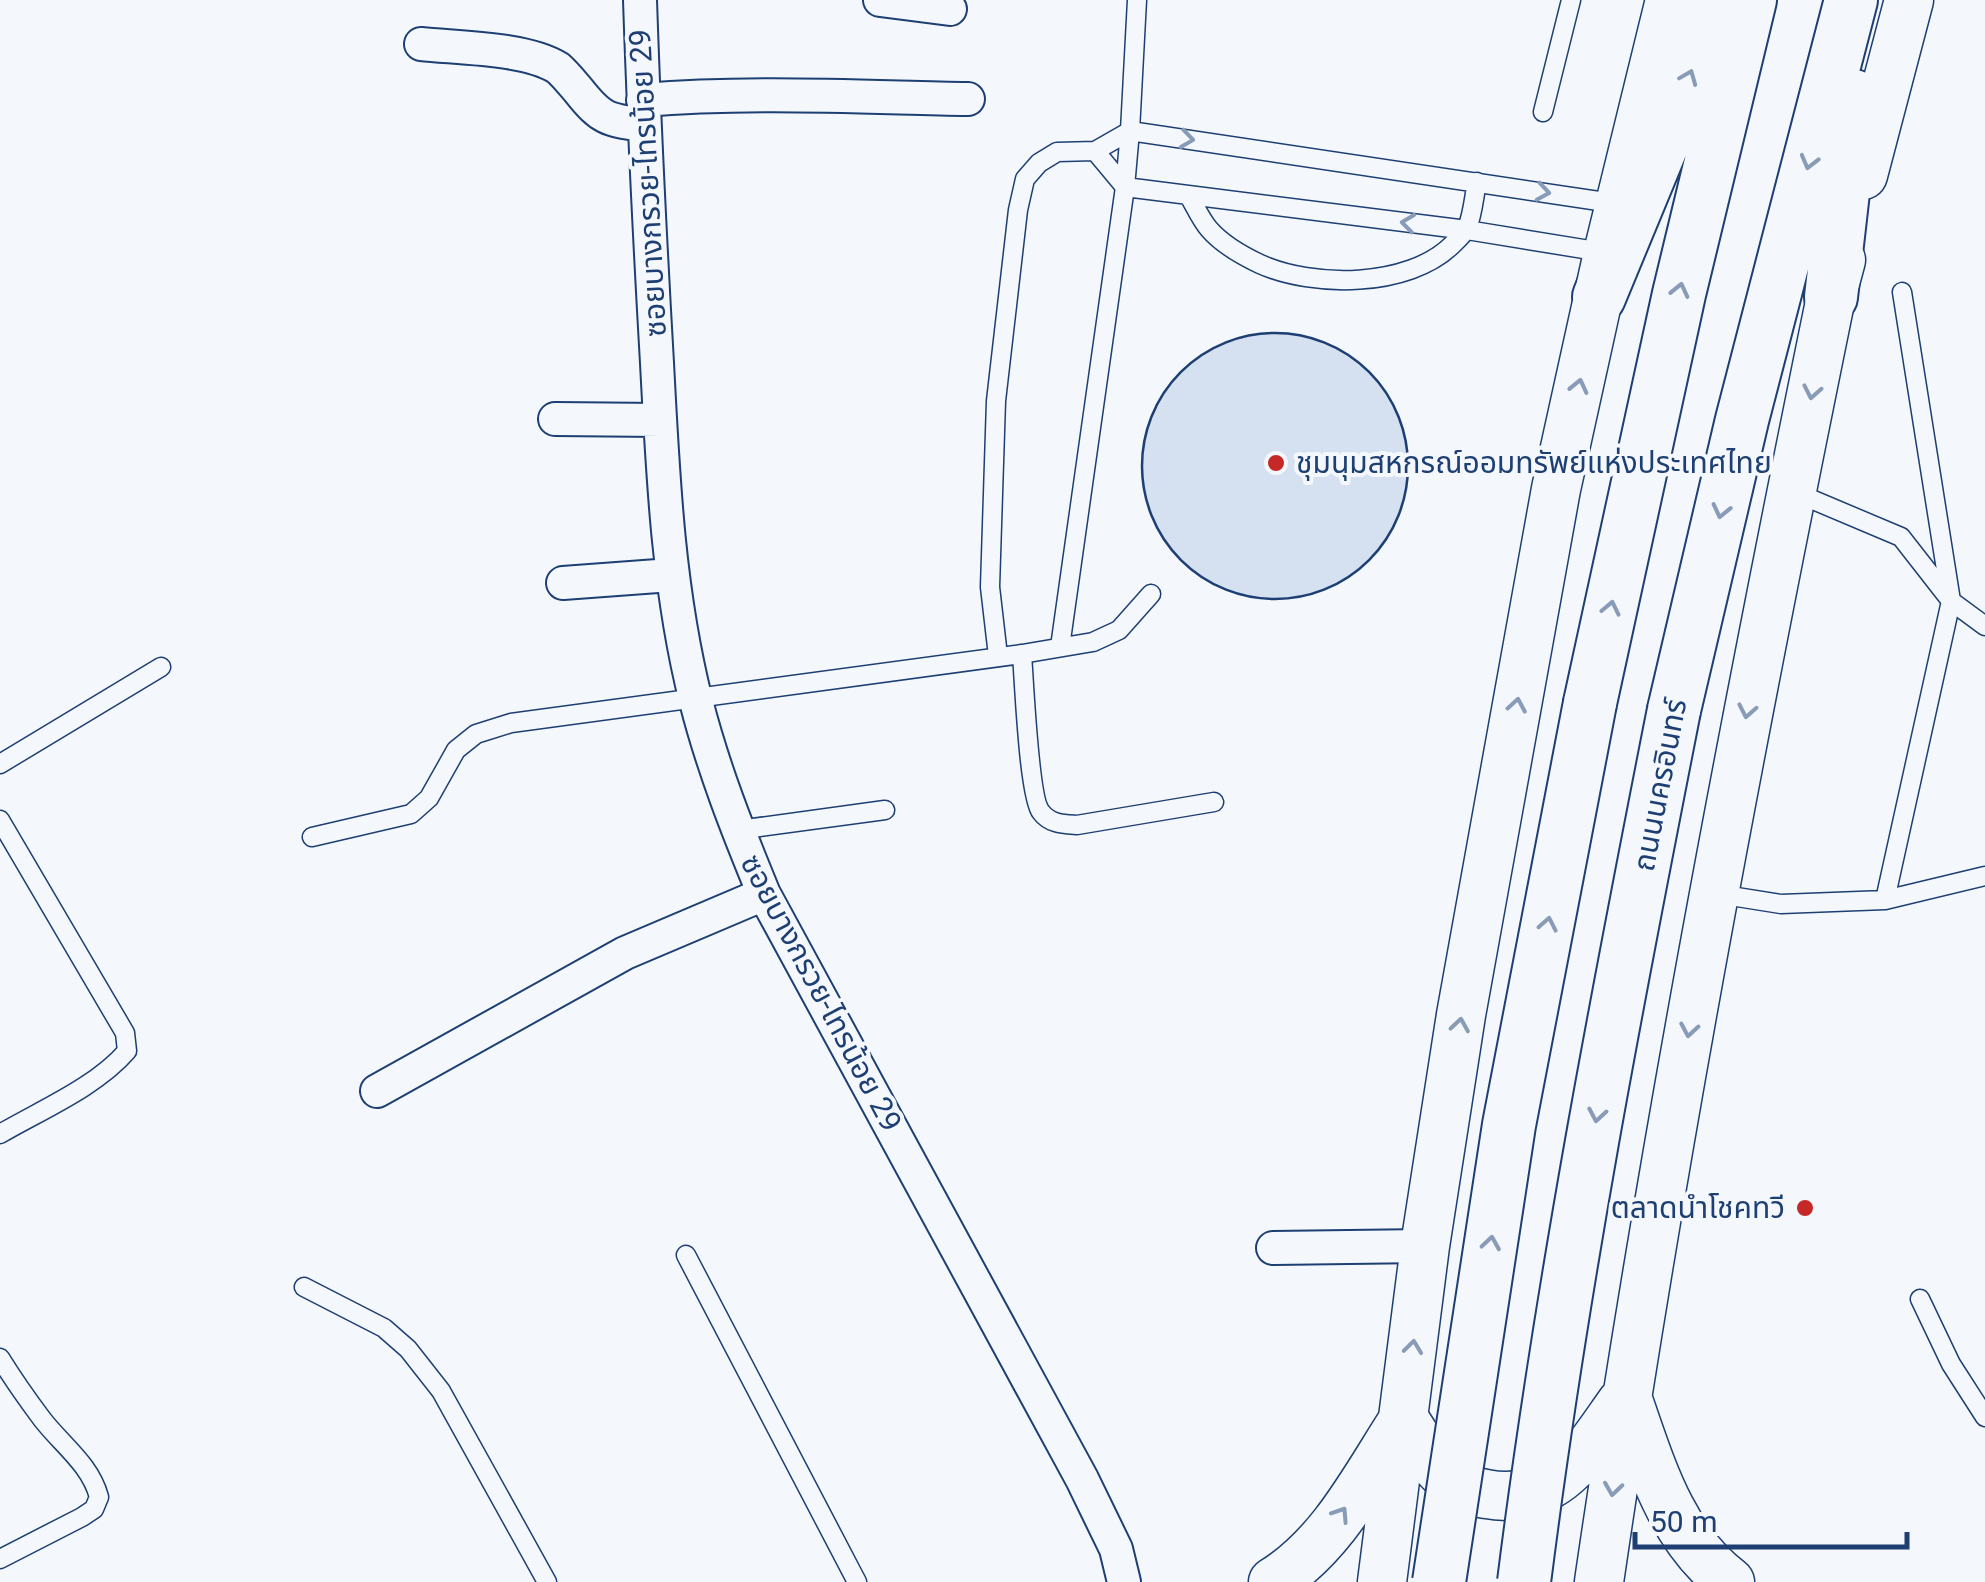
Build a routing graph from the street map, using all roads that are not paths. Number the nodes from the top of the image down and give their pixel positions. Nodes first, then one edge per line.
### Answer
1 (640, 0) edge
2 (880, 0) edge
3 (1137, 0) edge
4 (1571, 0) edge
5 (1670, 0) edge
6 (1722, 0) edge
7 (1750, 0) edge
8 (1851, 0) edge
9 (1864, 0) edge
10 (1909, 0) edge
11 (950, 9) dead end
12 (420, 44) dead end
13 (968, 99) dead end
14 (644, 112) junction
15 (1542, 112) dead end
16 (1130, 131) junction
17 (1095, 151) junction
18 (1477, 182) junction
19 (1125, 186) junction
20 (1189, 196) junction
21 (1620, 204) junction
22 (1466, 230) junction
23 (1603, 275) junction
24 (1902, 292) dead end
25 (1831, 296) junction
26 (555, 420) dead end
27 (660, 420) junction
28 (1792, 490) junction
29 (671, 575) junction
30 (563, 583) dead end
31 (1151, 594) dead end
32 (1951, 601) junction
33 (1985, 626) edge
34 (1060, 647) junction
35 (1022, 654) junction
36 (998, 656) junction
37 (161, 667) dead end
38 (696, 699) junction
39 (0, 764) edge
40 (1214, 802) dead end
41 (885, 810) dead end
42 (0, 820) edge
43 (738, 830) junction
44 (312, 836) dead end
45 (1985, 876) edge
46 (764, 894) junction
47 (1714, 894) junction
48 (1885, 900) junction
49 (376, 1091) dead end
50 (0, 1134) edge
51 (1425, 1246) junction
52 (1272, 1248) dead end
53 (686, 1256) dead end
54 (304, 1287) dead end
55 (1920, 1299) dead end
56 (0, 1358) edge
57 (1626, 1395) junction
58 (1985, 1417) edge
59 (1404, 1420) junction
60 (0, 1559) edge
61 (547, 1582) edge
62 (857, 1582) edge
63 (1124, 1582) edge
64 (1273, 1582) edge
65 (1382, 1582) edge
66 (1439, 1582) edge
67 (1524, 1582) edge
68 (1599, 1582) edge
69 (1730, 1582) edge

1 - 14 street, ซอยบางกรวย-ไทรน้อย 29
2 - 11 street
3 - 16 lane
4 - 15 lane
5 - 21 main road
23 -> 6 main road
66 -> 7 main road, bridge
8 -> 67 main road, ถนนนครอินทร์, bridge
9 - 25 main road
10 - 25 main road
12 - 14 street
13 - 14 street
14 - 27 street, ซอยบางกรวย-ไทรน้อย 29
16 - 17 lane
16 -> 18 lane
16 - 19 lane
17 - 19 lane
17 - 36 lane
18 -> 21 lane
18 - 22 lane
19 - 20 lane
19 - 34 lane
22 -> 20 lane
20 - 22 lane
21 - 23 main road
22 - 23 lane
51 -> 23 main road
24 - 32 lane
25 -> 28 main road
26 - 27 street
27 - 29 street, ซอยบางกรวย-ไทรน้อย 29
28 - 32 lane
28 -> 47 main road
29 - 30 street
29 - 38 street, ซอยบางกรวย-ไทรน้อย 29
31 - 34 lane
32 - 33 lane
32 - 48 lane
34 - 35 lane
35 - 36 lane
35 - 40 lane
36 - 38 lane
37 - 39 lane
38 - 43 street, ซอยบางกรวย-ไทรน้อย 29
38 - 44 lane
41 - 43 lane
42 - 50 lane
43 - 46 street, ซอยบางกรวย-ไทรน้อย 29
45 - 48 lane
46 - 49 street
46 - 63 street, ซอยบางกรวย-ไทรน้อย 29
47 - 48 lane
47 -> 57 main road
51 - 52 street
59 -> 51 main road
53 - 62 lane
54 - 61 lane
55 - 58 lane
56 - 60 lane
57 - 59 main road
57 -> 68 main road
57 - 69 main road
64 -> 59 main road
59 - 65 main road

